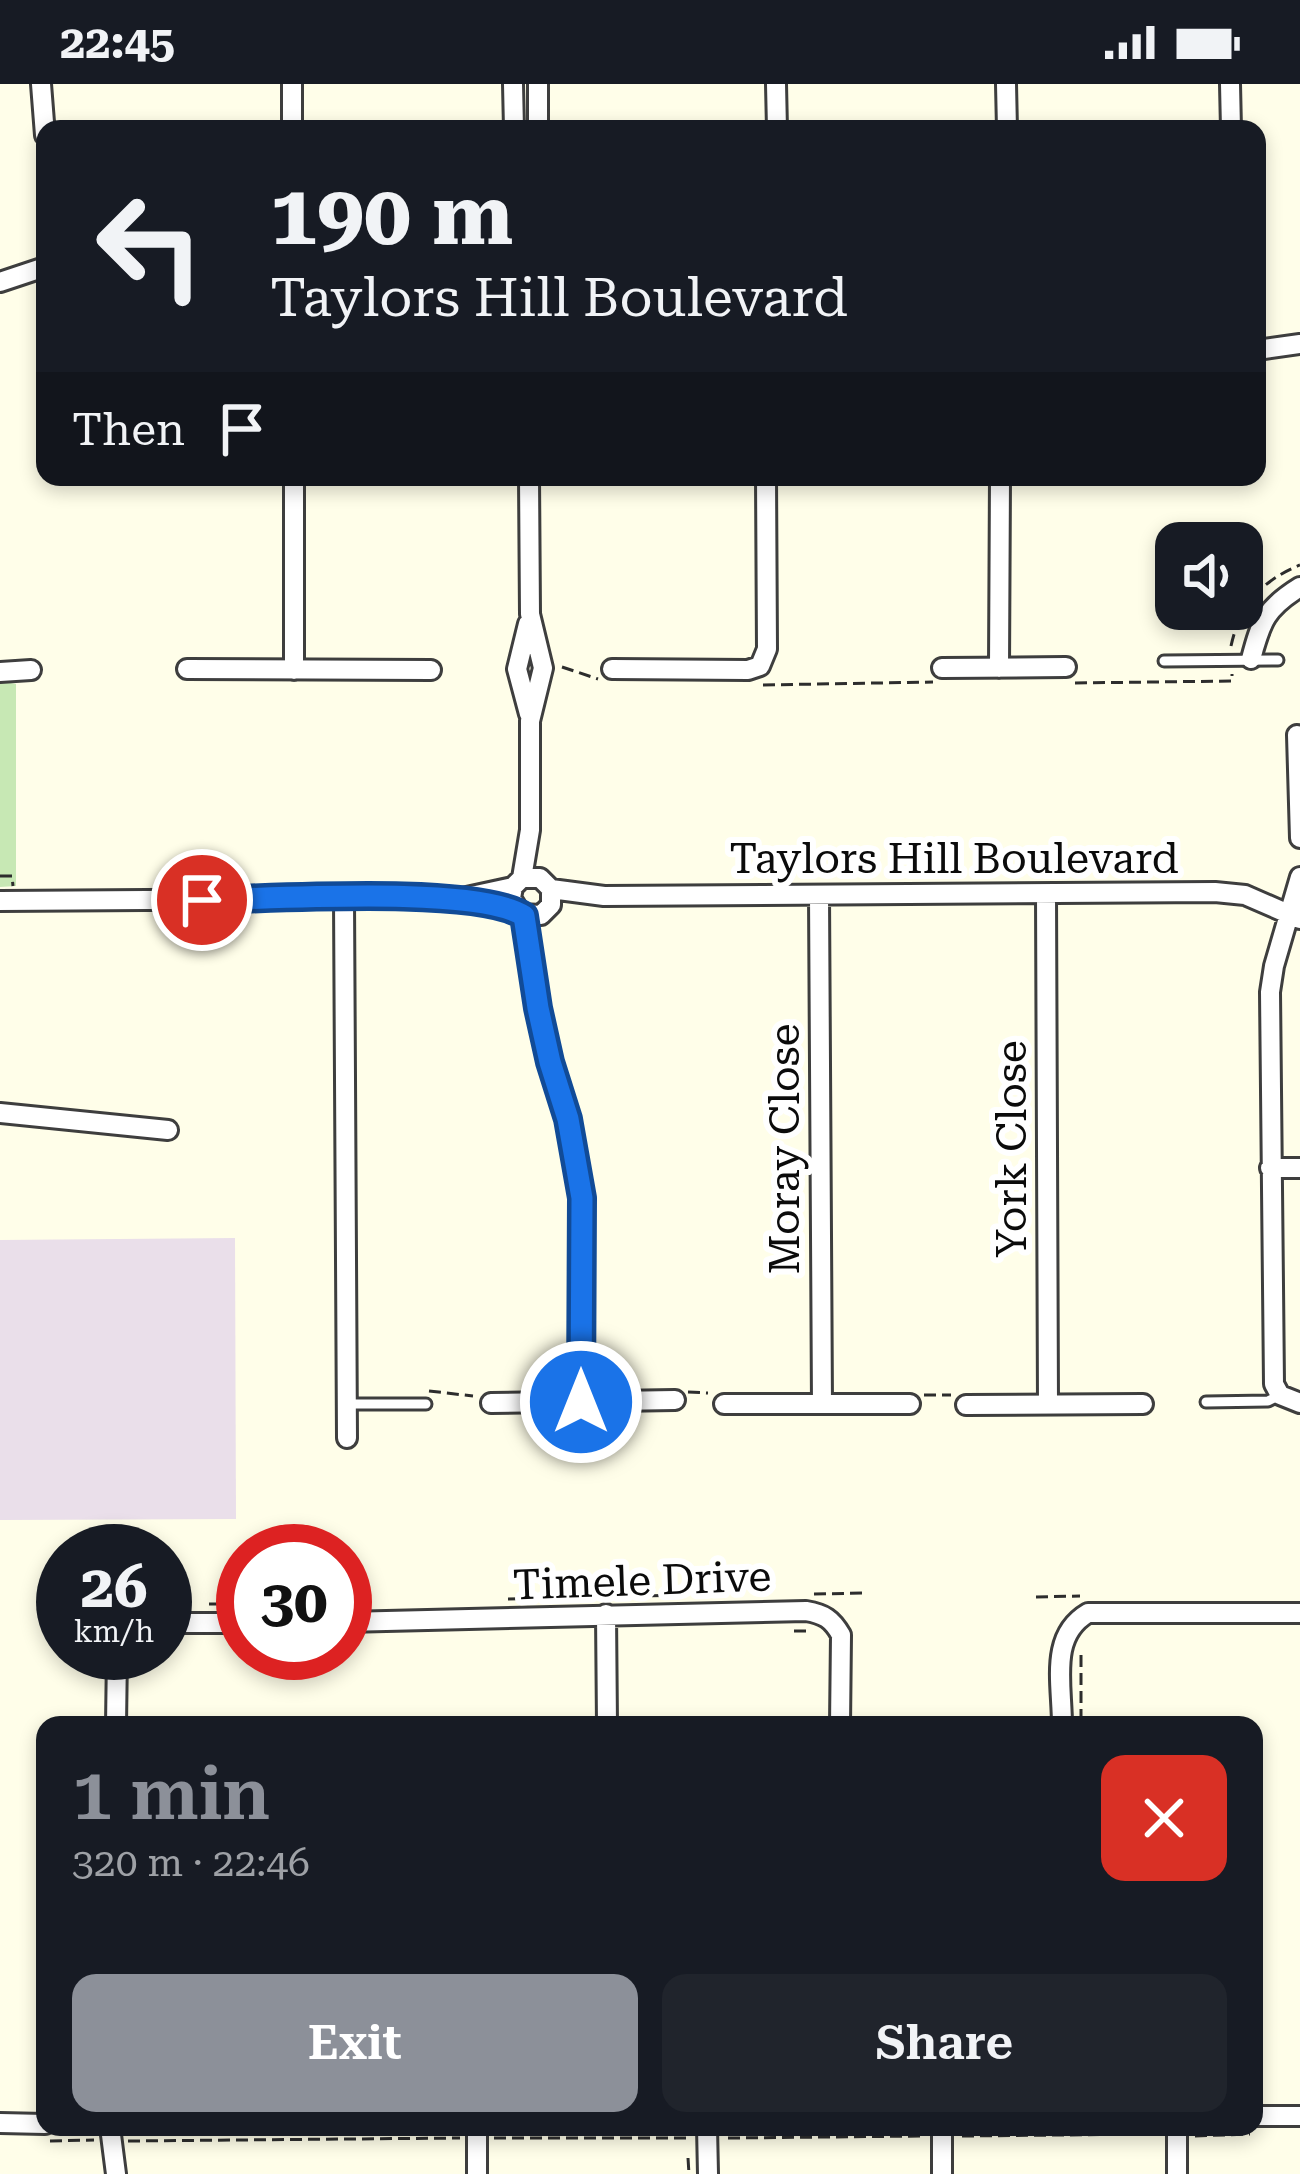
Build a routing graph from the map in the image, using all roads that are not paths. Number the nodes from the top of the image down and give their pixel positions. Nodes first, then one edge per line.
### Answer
1 (41, 84) edge
2 (292, 84) edge
3 (513, 84) edge
4 (538, 84) edge
5 (776, 84) edge
6 (1006, 84) edge
7 (1230, 84) edge
8 (44, 120) edge
9 (292, 120) edge
10 (514, 120) edge
11 (538, 120) edge
12 (777, 120) edge
13 (1007, 120) edge
14 (1231, 120) edge
15 (36, 270) edge
16 (0, 281) edge
17 (1300, 344) edge
18 (1266, 349) edge
19 (294, 486) edge
20 (530, 486) edge
21 (766, 486) edge
22 (1000, 486) edge
23 (1300, 587) edge
24 (1251, 659) junction
25 (1278, 660) dead end
26 (1164, 661) dead end
27 (1066, 667) dead end
28 (942, 668) dead end
29 (999, 668) junction
30 (187, 669) dead end
31 (612, 669) dead end
32 (31, 670) dead end
33 (294, 670) junction
34 (431, 670) dead end
35 (0, 672) edge
36 (1297, 735) dead end
37 (1300, 838) edge
38 (1300, 877) edge
39 (1046, 894) junction
40 (819, 895) junction
41 (532, 897) junction
42 (344, 899) junction
43 (0, 901) edge
44 (1295, 917) edge
45 (0, 1113) edge
46 (168, 1130) dead end
47 (1270, 1168) junction
48 (1300, 1168) edge
49 (1280, 1395) junction
50 (675, 1400) dead end
51 (581, 1402) junction
52 (1206, 1402) dead end
53 (491, 1403) road end
54 (1300, 1403) edge
55 (347, 1404) junction
56 (420, 1404) road end
57 (724, 1404) dead end
58 (822, 1404) junction
59 (900, 1404) road end
60 (1048, 1404) junction
61 (1142, 1404) dead end
62 (967, 1405) road end
63 (347, 1438) dead end
64 (1300, 1613) edge
65 (606, 1614) junction
66 (372, 1622) edge
67 (117, 1680) edge
68 (116, 1716) edge
69 (607, 1716) edge
70 (840, 1716) edge
71 (1062, 1716) edge
72 (1300, 2116) edge
73 (0, 2123) edge
74 (1263, 2124) edge
75 (36, 2131) edge
76 (116, 2136) edge
77 (477, 2136) edge
78 (707, 2136) edge
79 (942, 2136) edge
80 (1177, 2136) edge
81 (116, 2170) edge
82 (477, 2174) edge
83 (708, 2174) edge
84 (942, 2174) edge
85 (1177, 2174) edge

1 - 8 street
2 - 9 street
3 - 10 street
4 - 11 street
5 - 12 street
6 - 13 street
7 - 14 street
15 - 16 street
17 - 18 street
19 - 33 street
20 - 41 street
21 - 31 street
22 - 29 street
23 - 24 street
24 - 25 lane
24 - 26 lane
27 - 29 street
28 - 29 street
30 - 33 street
32 - 35 street
33 - 34 street
36 - 37 street
38 - 44 street
39 - 40 street, Taylors Hill Boulevard
39 - 44 street, Taylors Hill Boulevard
39 - 60 street, York Close
40 - 41 street, Taylors Hill Boulevard
40 - 58 street, Moray Close
41 - 42 street, Taylors Hill Boulevard
41 - 51 street
42 - 43 street, Taylors Hill Boulevard
42 - 55 street
44 - 47 street
45 - 46 street
47 - 48 street
47 - 49 street
49 - 52 lane
49 - 54 street
50 - 51 street
51 - 53 street
55 - 56 lane
55 - 63 street
57 - 58 street
58 - 59 street
60 - 61 street
60 - 62 street
64 - 71 street
65 - 66 street, Timele Drive
65 - 69 street
65 - 70 street, Timele Drive
67 - 68 street
72 - 74 street
73 - 75 street
76 - 81 street
77 - 82 street
78 - 83 street
79 - 84 street
80 - 85 street

